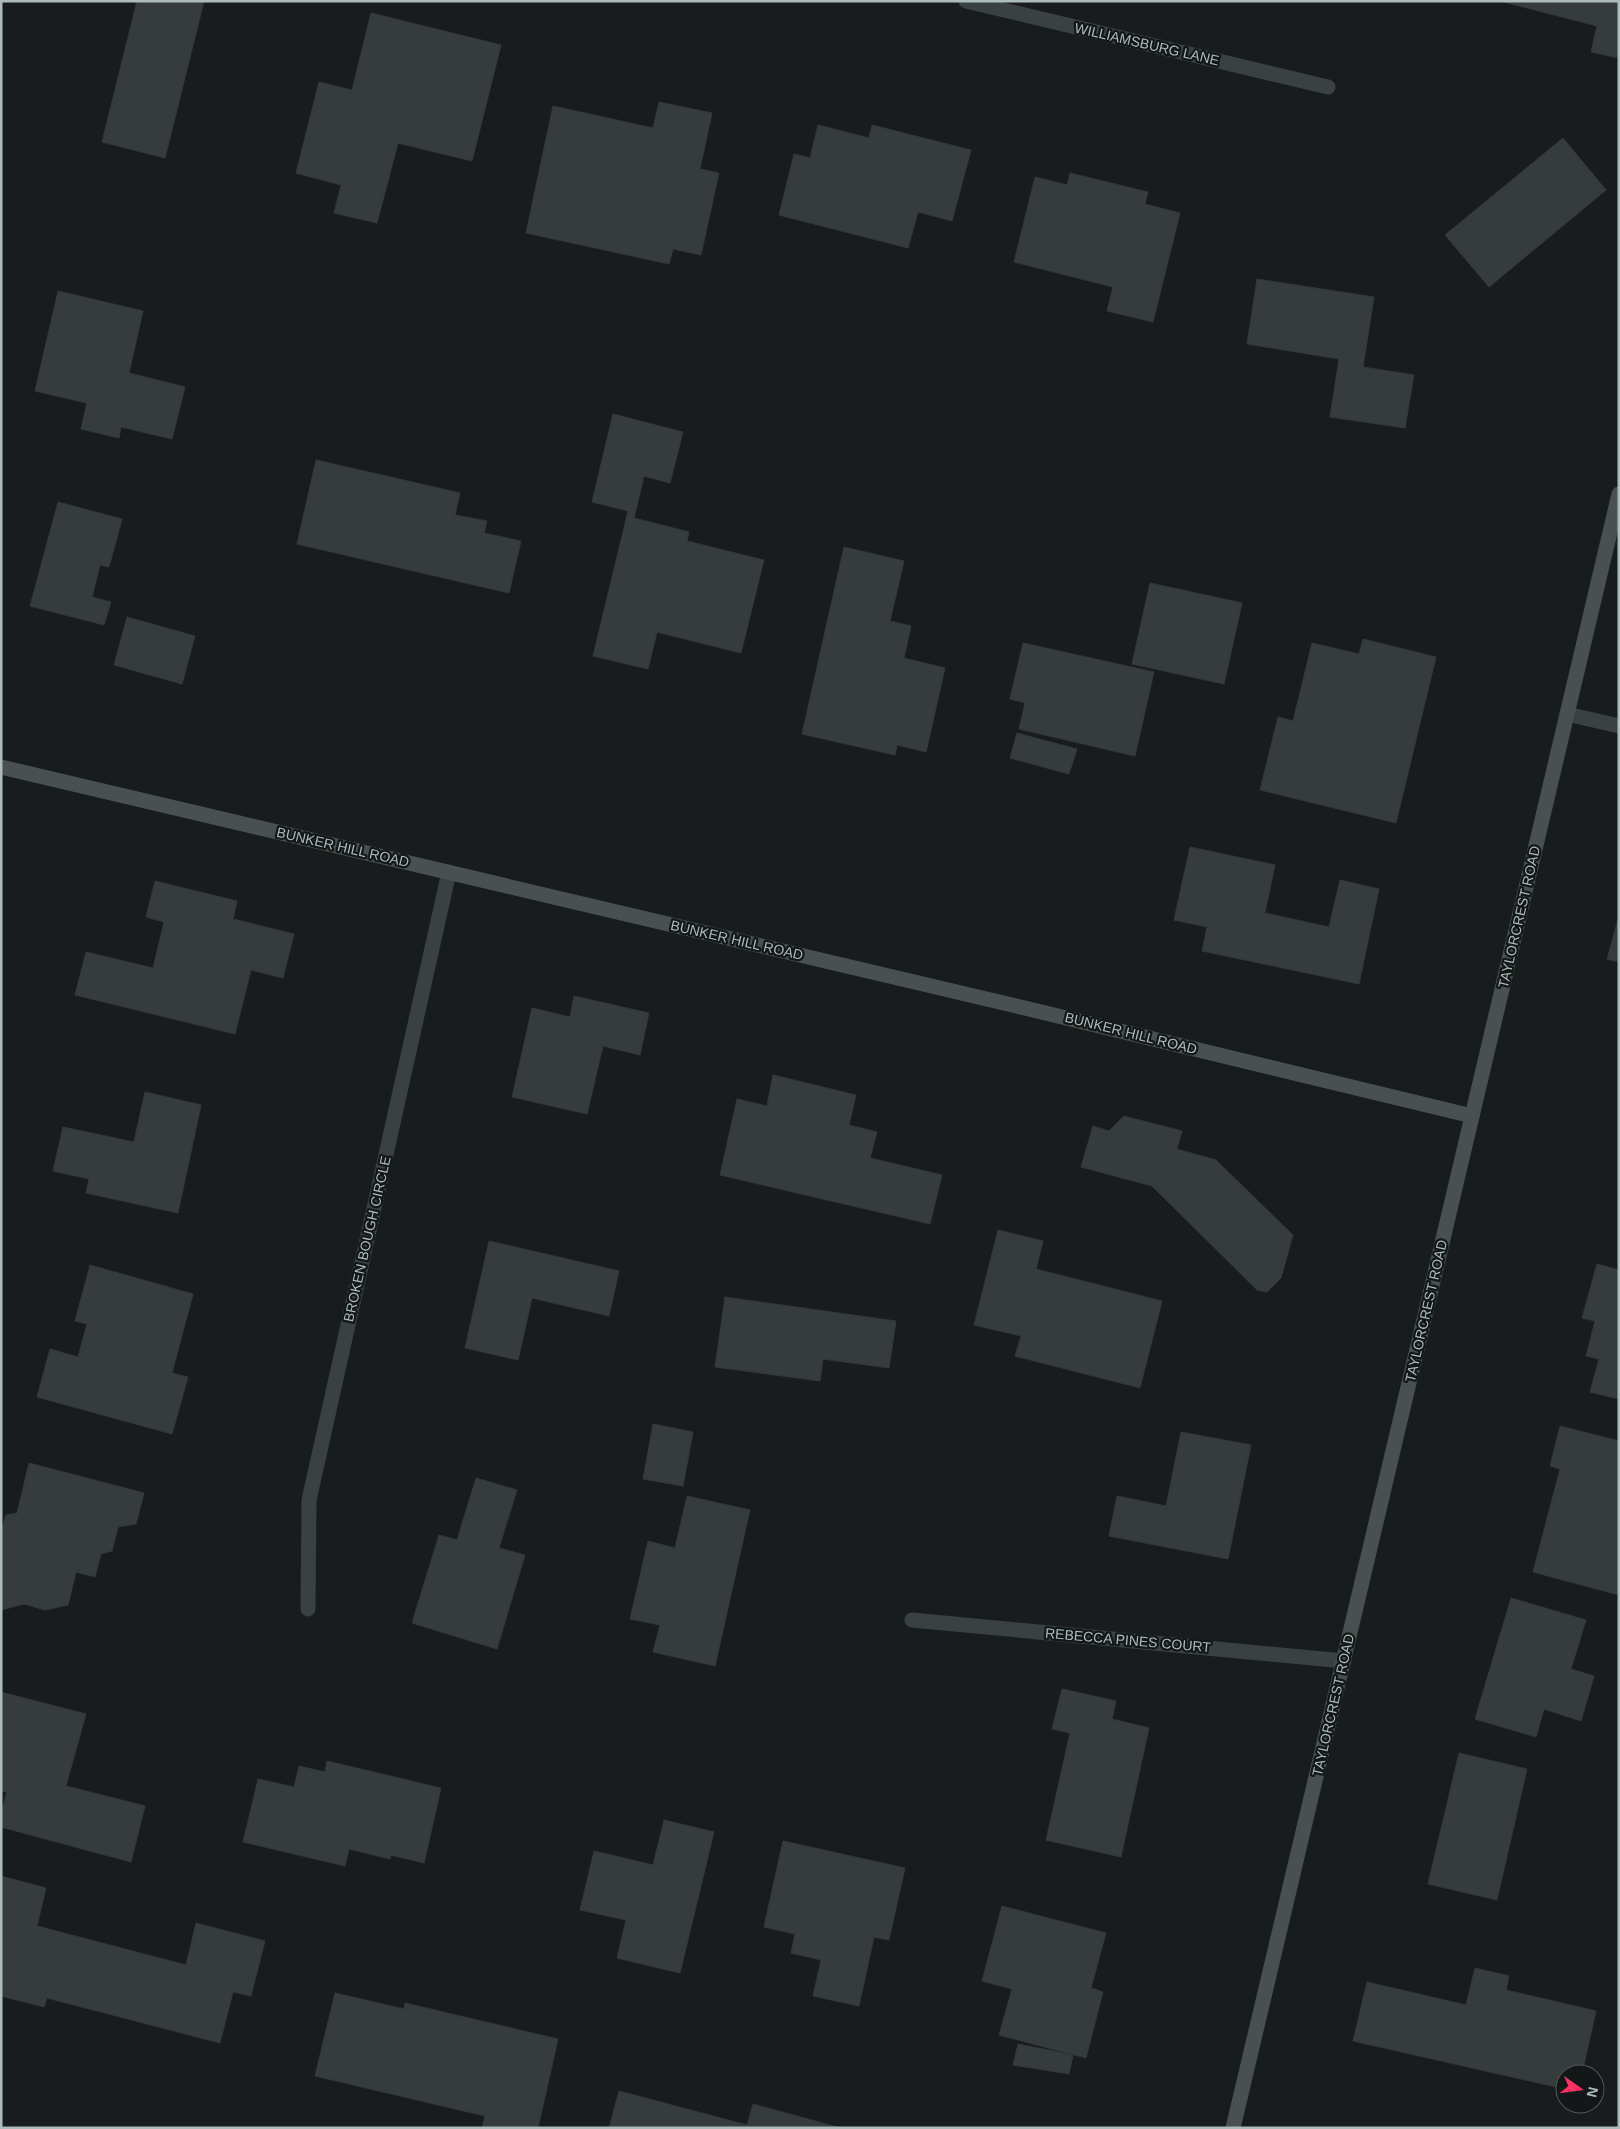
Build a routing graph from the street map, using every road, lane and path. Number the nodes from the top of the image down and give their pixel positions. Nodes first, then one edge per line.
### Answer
1 (966, 1) edge
2 (1328, 87) dead end
3 (1619, 494) edge
4 (1567, 714) junction
5 (1619, 726) edge
6 (1, 767) edge
7 (449, 872) junction
8 (1472, 1116) junction
9 (308, 1609) dead end
10 (912, 1620) dead end
11 (1344, 1661) junction
12 (1233, 2128) edge

1 - 2 street, WILLIAMSBURG LANE
3 - 4 street, TAYLORCREST ROAD
4 - 5 street
4 - 8 street, TAYLORCREST ROAD
6 - 7 street, BUNKER HILL ROAD
7 - 8 street, BUNKER HILL ROAD
7 - 9 street, BROKEN BOUGH CIRCLE
8 - 11 street, TAYLORCREST ROAD
10 - 11 street, REBECCA PINES COURT
11 - 12 street, TAYLORCREST ROAD

